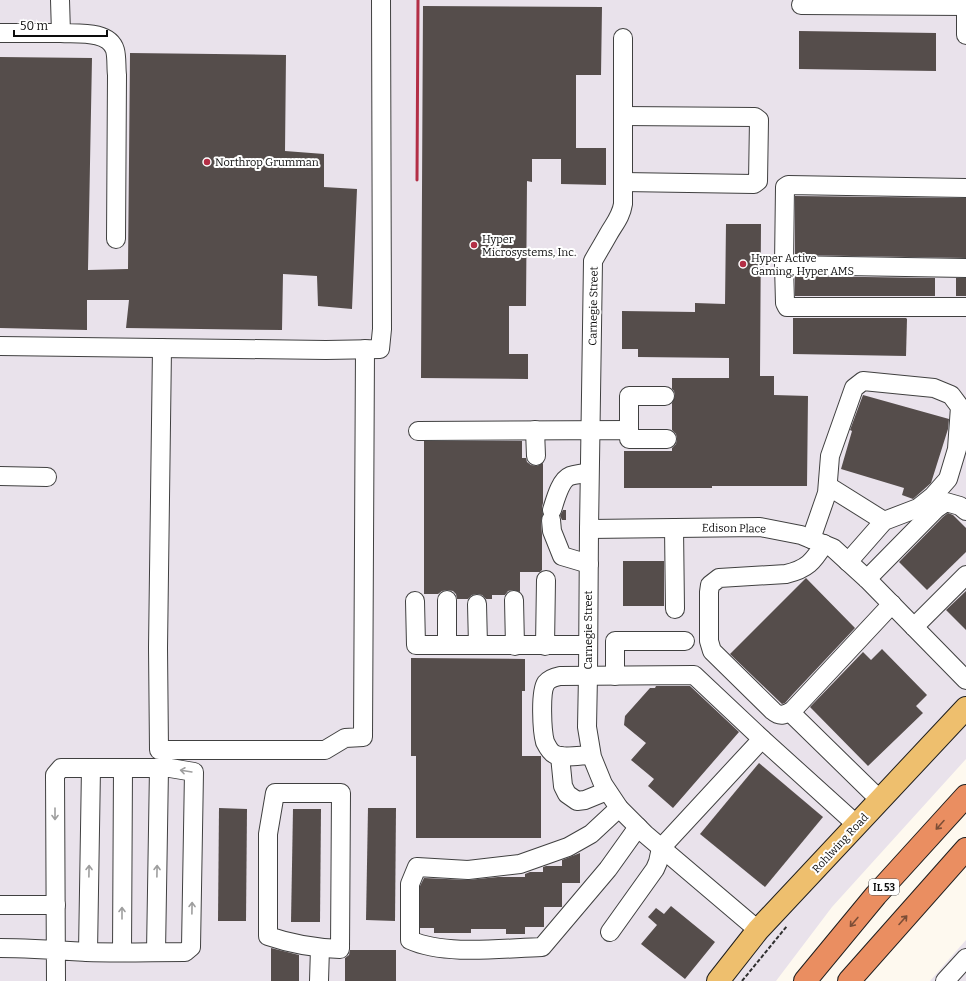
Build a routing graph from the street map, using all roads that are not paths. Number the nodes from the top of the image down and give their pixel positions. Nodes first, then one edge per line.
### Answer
1 (60, 0) edge
2 (381, 0) edge
3 (828, 2) edge
4 (804, 3) edge
5 (903, 3) edge
6 (966, 6) edge
7 (0, 33) edge
8 (62, 33) junction
9 (966, 36) edge
10 (623, 38) dead end
11 (623, 116) junction
12 (624, 182) junction
13 (966, 188) edge
14 (116, 239) dead end
15 (784, 265) junction
16 (966, 268) edge
17 (966, 307) edge
18 (0, 346) edge
19 (162, 348) junction
20 (365, 349) junction
21 (666, 396) dead end
22 (535, 430) junction
23 (590, 430) junction
24 (629, 430) junction
25 (418, 431) dead end
26 (667, 439) dead end
27 (536, 456) dead end
28 (590, 472) junction
29 (0, 476) edge
30 (47, 477) dead end
31 (828, 486) junction
32 (966, 511) edge
33 (884, 521) junction
34 (674, 528) junction
35 (589, 529) junction
36 (817, 542) junction
37 (848, 562) junction
38 (589, 564) junction
39 (966, 575) edge
40 (867, 579) junction
41 (546, 580) dead end
42 (447, 600) dead end
43 (514, 600) dead end
44 (415, 601) dead end
45 (477, 604) dead end
46 (892, 604) junction
47 (674, 609) dead end
48 (914, 627) junction
49 (686, 641) dead end
50 (447, 645) junction
51 (478, 645) junction
52 (588, 645) junction
53 (515, 646) junction
54 (545, 646) junction
55 (588, 675) junction
56 (615, 676) junction
57 (966, 680) edge
58 (966, 708) edge
59 (790, 712) junction
60 (762, 739) junction
61 (592, 754) junction
62 (560, 756) junction
63 (91, 768) junction
64 (123, 768) junction
65 (159, 768) junction
66 (607, 791) junction
67 (966, 796) edge
68 (880, 800) junction
69 (619, 808) junction
70 (856, 825) junction
71 (638, 827) junction
72 (661, 848) junction
73 (966, 849) edge
74 (0, 905) edge
75 (56, 905) junction
76 (758, 930) junction
77 (610, 932) dead end
78 (0, 948) edge
79 (320, 948) junction
80 (56, 950) junction
81 (88, 952) junction
82 (122, 952) junction
83 (156, 952) junction
84 (966, 958) edge
85 (56, 981) edge
86 (319, 981) edge
87 (718, 981) edge
88 (805, 981) edge
89 (849, 981) edge
90 (945, 981) edge

1 - 8 street
2 - 20 street
3 - 4 street
3 - 5 street
5 - 6 street
6 - 9 street
7 - 8 street
8 - 14 street
10 - 11 street
11 - 12 street
11 - 12 street
12 - 23 street, Carnegie Street
13 - 15 street
15 - 16 street
15 - 17 street
18 - 19 street
19 - 20 street
19 - 20 street
21 - 24 street
22 - 23 street
22 - 25 street
22 - 27 street
23 - 24 street
23 - 28 street, Carnegie Street
24 - 26 street
28 - 35 street, Carnegie Street
28 - 38 street
29 - 30 street
31 - 33 street
31 - 33 street
31 - 36 street
32 - 40 street
33 - 37 street
34 - 35 street, Edison Place
34 - 36 street, Edison Place
34 - 47 street
35 - 38 street, Carnegie Street
36 - 37 street, Edison Place
36 - 59 street
37 - 40 street, Edison Place
38 - 52 street, Carnegie Street
39 - 48 street
40 - 46 street, Edison Place
41 - 54 street
42 - 50 street
43 - 53 street
44 - 50 street
45 - 51 street
46 - 48 street, Edison Place
46 - 59 street
48 - 57 street, Edison Place
49 - 56 street
50 - 51 street
51 - 53 street
52 - 54 street
52 - 55 street, Carnegie Street
53 - 54 street
55 - 56 street
55 - 61 street, Carnegie Street
55 - 62 street
56 - 60 street
58 - 68 main road, Rohlwing Road
59 - 68 street
60 - 70 street
60 - 72 street
61 - 62 street
61 - 66 street, Carnegie Street
62 - 66 street
63 - 64 street
63 -> 75 street
81 -> 63 street
64 - 65 street
82 -> 64 street
83 -> 65 street
83 -> 65 street
66 - 69 street, Carnegie Street
67 -> 88 highway, IL 53
68 - 70 main road, Rohlwing Road
69 - 71 street, Carnegie Street
69 - 71 street
70 - 76 main road, Rohlwing Road
71 - 72 street, Carnegie Street
72 - 76 street, Carnegie Street
72 - 77 street
89 -> 73 highway
74 - 75 street
75 - 80 street
76 - 87 main road, Rohlwing Road
78 - 80 street
79 - 79 street
79 - 86 street
80 - 81 street
80 - 85 street
81 - 82 street
82 - 83 street
84 - 90 street

